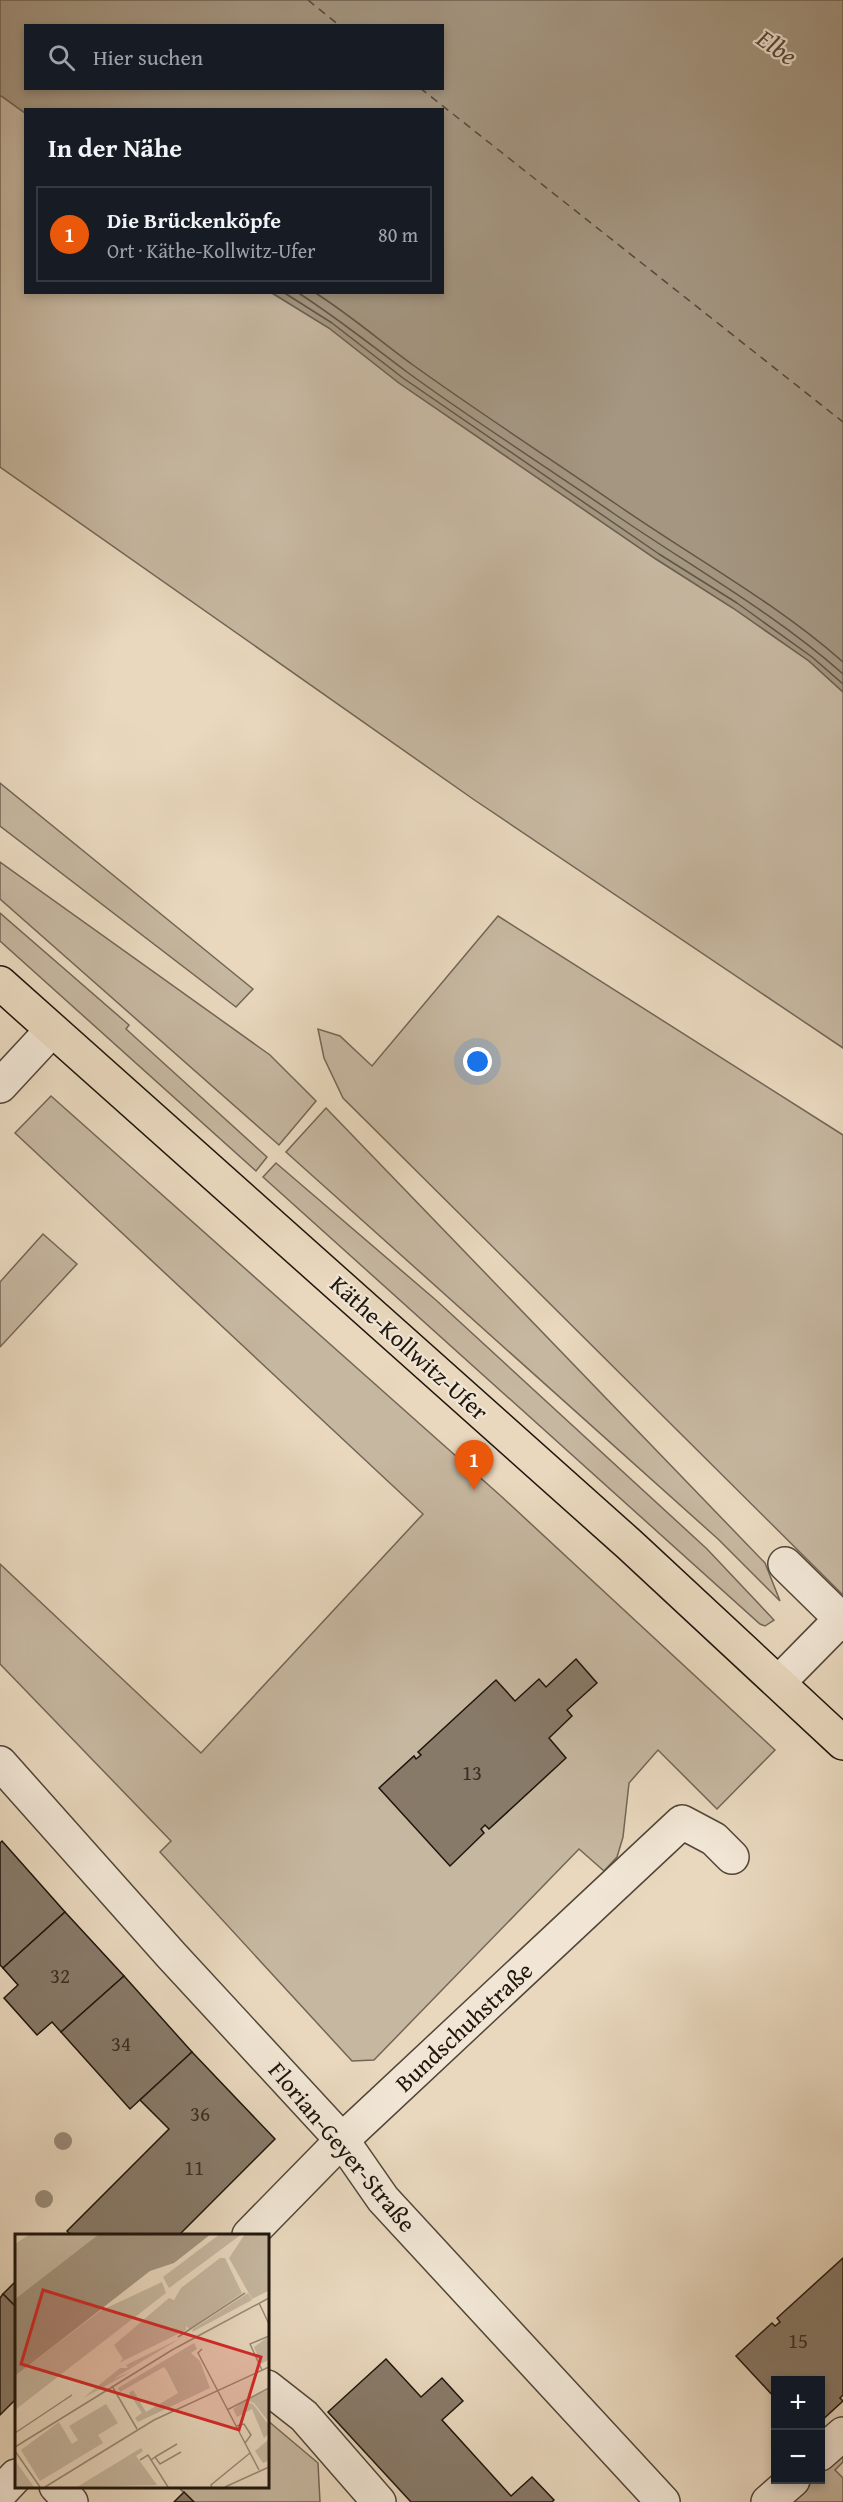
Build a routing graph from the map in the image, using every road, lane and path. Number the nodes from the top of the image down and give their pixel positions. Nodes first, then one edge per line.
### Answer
1 (0, 983) edge
2 (52, 1030) junction
3 (0, 1086) edge
4 (784, 1564) dead end
5 (842, 1620) edge
6 (779, 1682) junction
7 (843, 1743) edge
8 (0, 1763) edge
9 (732, 1857) dead end
10 (342, 2140) junction
11 (250, 2234) edge
12 (268, 2388) edge
13 (843, 2434) edge
14 (825, 2450) edge
15 (15, 2477) edge
16 (788, 2484) edge
17 (57, 2487) edge
18 (0, 2493) edge
19 (71, 2502) edge
20 (379, 2502) edge
21 (663, 2502) edge
22 (768, 2502) edge

1 - 2 main road, Käthe-Kollwitz-Ufer
2 - 3 street
2 - 6 main road, Käthe-Kollwitz-Ufer
4 - 5 street
5 - 6 street
6 - 7 main road, Käthe-Kollwitz-Ufer
8 - 10 street, Florian-Geyer-Straße
9 - 10 street, Bundschuhstraße
10 - 11 street, Bundschuhstraße
10 - 21 street, Florian-Geyer-Straße
12 - 20 street
13 - 14 street
15 - 18 street
16 - 22 street
17 - 19 street

